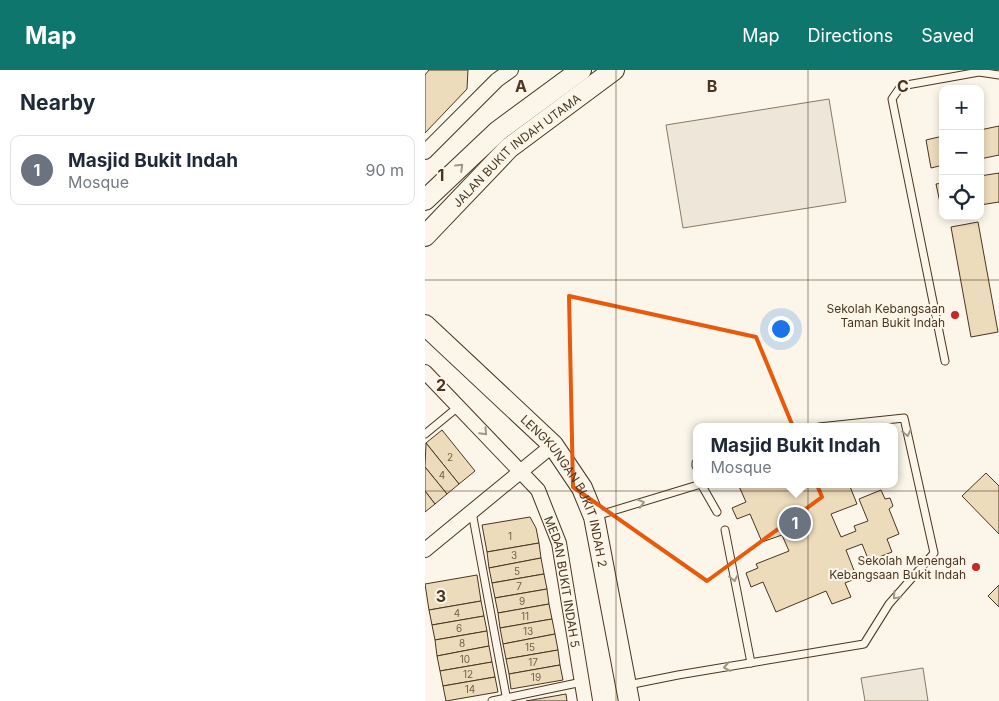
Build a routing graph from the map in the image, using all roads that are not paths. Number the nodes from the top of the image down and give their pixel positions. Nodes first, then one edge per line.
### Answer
1 (511, 70) edge
2 (581, 70) edge
3 (614, 70) edge
4 (494, 75) edge
5 (999, 75) edge
6 (425, 152) edge
7 (425, 200) edge
8 (425, 236) edge
9 (426, 325) edge
10 (945, 362) dead end
11 (425, 372) edge
12 (459, 406) junction
13 (857, 423) edge
14 (425, 434) edge
15 (553, 445) junction
16 (521, 471) junction
17 (693, 486) edge
18 (703, 488) edge
19 (472, 512) junction
20 (717, 512) dead end
21 (594, 517) junction
22 (725, 530) dead end
23 (425, 550) edge
24 (751, 663) junction
25 (582, 682) junction
26 (628, 693) edge
27 (507, 700) edge
28 (492, 701) edge
29 (585, 701) edge

1 - 4 street
7 -> 2 street, JALAN BUKIT INDAH UTAMA
3 - 8 street, JALAN BUKIT INDAH UTAMA
4 - 6 street
5 - 10 lane
9 - 15 street, LENGKUNGAN BUKIT INDAH 2
11 - 12 street, MEDAN BUKIT INDAH 5
12 - 14 lane
12 -> 16 street, MEDAN BUKIT INDAH 5
13 -> 24 lane
15 - 16 street
15 - 21 street, LENGKUNGAN BUKIT INDAH 2
16 - 19 street
16 - 25 street, MEDAN BUKIT INDAH 5
21 -> 17 lane
18 - 20 lane
19 - 23 street
19 - 27 lane
21 - 26 street, LENGKUNGAN BUKIT INDAH 2
22 -> 24 lane
24 -> 26 lane
25 - 27 lane
25 - 29 street, MEDAN BUKIT INDAH 5
27 - 28 lane

